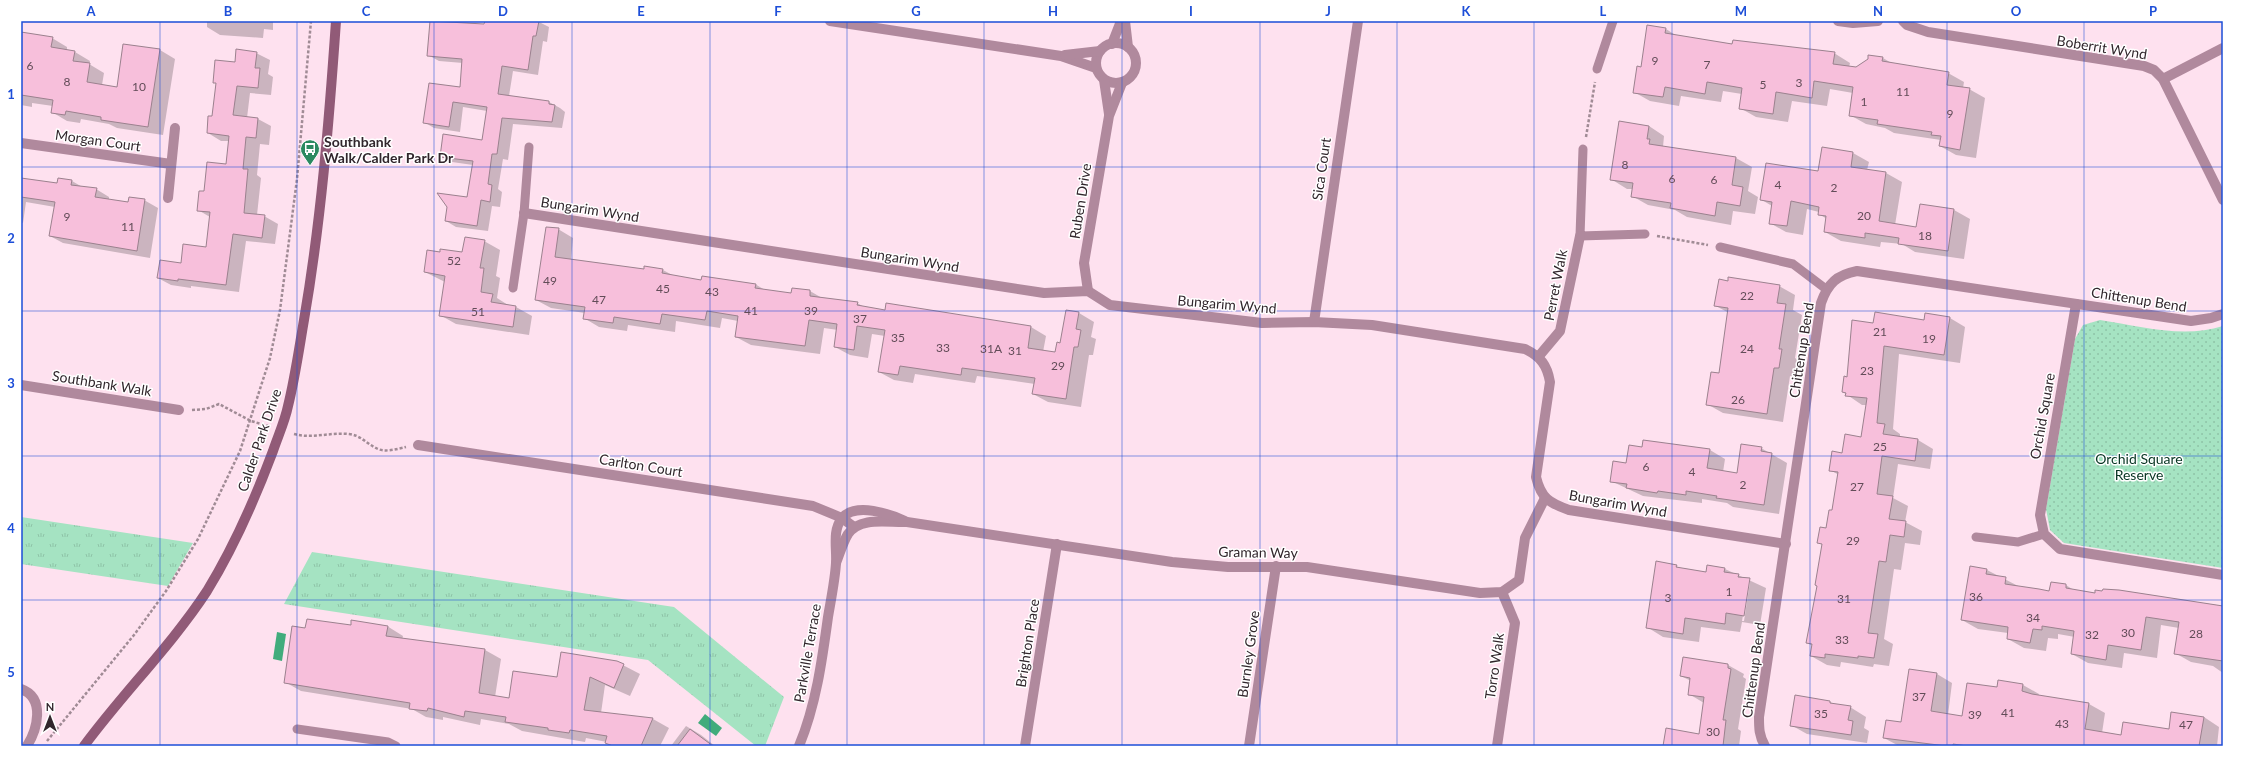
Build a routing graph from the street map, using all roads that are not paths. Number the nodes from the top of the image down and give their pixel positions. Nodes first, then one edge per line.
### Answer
1 (336, 21) edge
2 (830, 21) edge
3 (1121, 21) edge
4 (1125, 21) edge
5 (1358, 21) edge
6 (1612, 21) edge
7 (1838, 21) edge
8 (1878, 21) edge
9 (1903, 21) edge
10 (1112, 44) junction
11 (1128, 47) junction
12 (2223, 48) edge
13 (1100, 51) junction
14 (1061, 56) junction
15 (1096, 68) junction
16 (1597, 69) road end
17 (2163, 79) junction
18 (1104, 80) junction
19 (1122, 83) junction
20 (1109, 116) junction
21 (176, 128) dead end
22 (21, 143) edge
23 (529, 147) dead end
24 (1583, 149) road end
25 (171, 164) junction
26 (168, 198) dead end
27 (2223, 200) edge
28 (524, 214) junction
29 (1645, 234) road end
30 (1580, 236) junction
31 (1720, 247) road end
32 (513, 288) dead end
33 (1826, 289) junction
34 (1088, 291) junction
35 (2076, 304) junction
36 (2223, 314) edge
37 (1314, 322) junction
38 (1539, 356) junction
39 (21, 385) edge
40 (179, 410) road end
41 (418, 445) road end
42 (1546, 498) junction
43 (842, 518) junction
44 (907, 522) junction
45 (854, 527) junction
46 (2044, 534) junction
47 (1976, 537) dead end
48 (1057, 544) junction
49 (1786, 544) junction
50 (836, 562) junction
51 (1276, 566) junction
52 (2223, 575) edge
53 (1502, 592) junction
54 (21, 689) edge
55 (297, 729) dead end
56 (27, 746) edge
57 (84, 746) edge
58 (396, 746) edge
59 (798, 746) edge
60 (1025, 746) edge
61 (1249, 746) edge
62 (1497, 746) edge
63 (1765, 746) edge

1 - 57 street, Calder Park Drive
2 - 14 street
3 - 10 street
4 - 11 street
5 - 37 street, Sica Court
6 - 16 lane
7 - 8 street
9 - 17 street, Boberrit Wynd
10 - 11 street
10 - 13 street
11 - 19 street
12 - 17 street
13 - 14 street
13 - 15 street
14 - 15 street
15 - 18 street
17 - 27 street, Boberrit Wynd
18 - 19 street
18 - 20 street, Ruben Drive
19 - 20 street, Ruben Drive
20 - 34 street, Ruben Drive
21 - 25 street
22 - 25 street, Morgan Court
23 - 28 lane, Bungarim Wynd
24 - 30 lane, Perret Walk
25 - 26 street
28 - 32 lane, Bungarim Wynd
28 - 34 street, Bungarim Wynd
29 - 30 lane, Perret Walk
30 - 38 street, Perret Walk
31 - 33 lane
33 - 35 street, Chittenup Bend
33 - 49 street, Chittenup Bend
34 - 37 street, Bungarim Wynd
35 - 36 street, Chittenup Bend
35 - 46 street, Orchid Square
37 - 38 street, Bungarim Wynd
38 - 42 street
39 - 40 street, Southbank Walk
41 - 43 street, Carlton Court
42 - 49 street, Bungarim Wynd
42 - 53 street
43 - 44 street, Graman Way
43 - 45 street, Carlton Court
43 - 50 street, Parkville Terrace
44 - 45 street, Graman Way
44 - 48 street, Graman Way
45 - 50 street, Parkville Terrace
46 - 47 lane
46 - 52 street
48 - 51 street, Graman Way
48 - 60 street, Brighton Place
49 - 63 street, Chittenup Bend
50 - 59 street, Parkville Terrace
51 - 53 street, Graman Way
51 - 61 street, Burnley Grove
53 - 62 street, Torro Walk
54 - 56 street
55 - 58 lane

